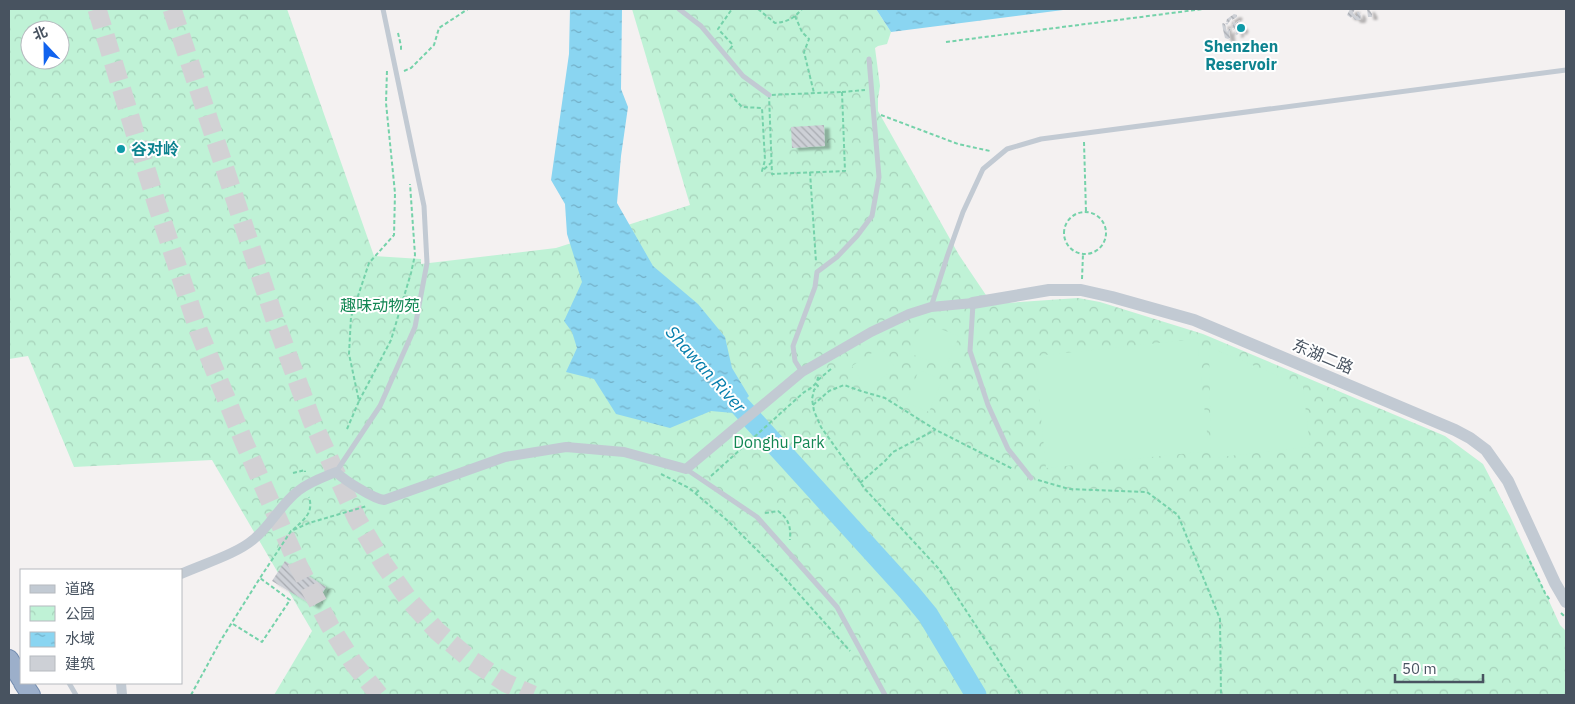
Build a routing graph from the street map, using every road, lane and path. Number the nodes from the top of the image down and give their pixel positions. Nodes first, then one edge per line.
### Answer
1 (383, 9) edge
2 (468, 9) edge
3 (679, 9) edge
4 (732, 9) edge
5 (758, 9) edge
6 (802, 9) edge
7 (1203, 9) edge
8 (795, 16) junction
9 (946, 42) dead end
10 (733, 45) dead end
11 (869, 59) dead end
12 (386, 68) dead end
13 (1566, 70) edge
14 (398, 74) junction
15 (872, 90) junction
16 (842, 92) junction
17 (814, 93) junction
18 (730, 94) dead end
19 (769, 95) junction
20 (762, 108) junction
21 (769, 109) junction
22 (874, 113) junction
23 (1084, 134) junction
24 (1002, 153) junction
25 (771, 163) junction
26 (810, 172) junction
27 (409, 178) dead end
28 (1086, 212) junction
29 (1083, 254) junction
30 (817, 272) junction
31 (1082, 290) junction
32 (973, 304) junction
33 (931, 307) junction
34 (802, 372) junction
35 (819, 372) dead end
36 (816, 384) junction
37 (359, 401) junction
38 (813, 406) junction
39 (347, 429) dead end
40 (936, 430) junction
41 (686, 469) junction
42 (716, 471) dead end
43 (336, 472) junction
44 (656, 472) dead end
45 (293, 473) dead end
46 (1031, 478) junction
47 (860, 482) junction
48 (306, 487) junction
49 (368, 506) dead end
50 (755, 516) junction
51 (291, 531) junction
52 (788, 552) junction
53 (1527, 553) dead end
54 (182, 574) edge
55 (260, 578) junction
56 (1553, 605) dead end
57 (1563, 607) edge
58 (1566, 618) edge
59 (232, 623) junction
60 (853, 654) dead end
61 (11, 658) edge
62 (20, 677) edge
63 (25, 684) edge
64 (69, 684) edge
65 (31, 695) edge
66 (76, 695) edge
67 (191, 695) edge
68 (885, 695) edge
69 (1021, 695) edge
70 (1221, 695) edge

1 - 14 lane
2 - 14 path
3 - 19 lane
4 - 10 path
5 - 8 path
6 - 8 path
7 - 9 path
8 - 17 path
11 - 15 lane
12 - 37 path
13 - 23 lane
14 - 43 lane
15 - 16 path
15 - 22 lane
16 - 17 path
16 - 26 path
17 - 19 path
18 - 20 path
19 - 21 path
20 - 21 path
20 - 25 path
21 - 25 path
22 - 24 path
22 - 30 lane
23 - 24 lane
23 - 28 path
24 - 33 lane
25 - 26 path
26 - 30 path
27 - 37 path
28 - 29 path
28 - 29 path
29 - 31 path
30 - 34 lane
31 - 32 street, 东湖二路
31 - 57 street, 东湖二路
32 - 33 street
32 - 46 lane
33 - 34 street
34 - 41 street
35 - 36 path
36 - 38 path
36 - 42 path
37 - 39 path
38 - 40 path
38 - 47 path
40 - 46 path
40 - 47 path
41 - 43 street
41 - 50 lane
43 - 48 street
44 - 60 path
45 - 48 path
46 - 70 path
47 - 69 path
48 - 51 path
48 - 54 street
49 - 51 path
50 - 52 lane
50 - 52 path
51 - 55 path
52 - 68 lane
53 - 56 path
55 - 59 path
55 - 59 path
57 - 58 path
59 - 67 path
61 - 62 highway
63 - 65 highway
64 - 66 lane

